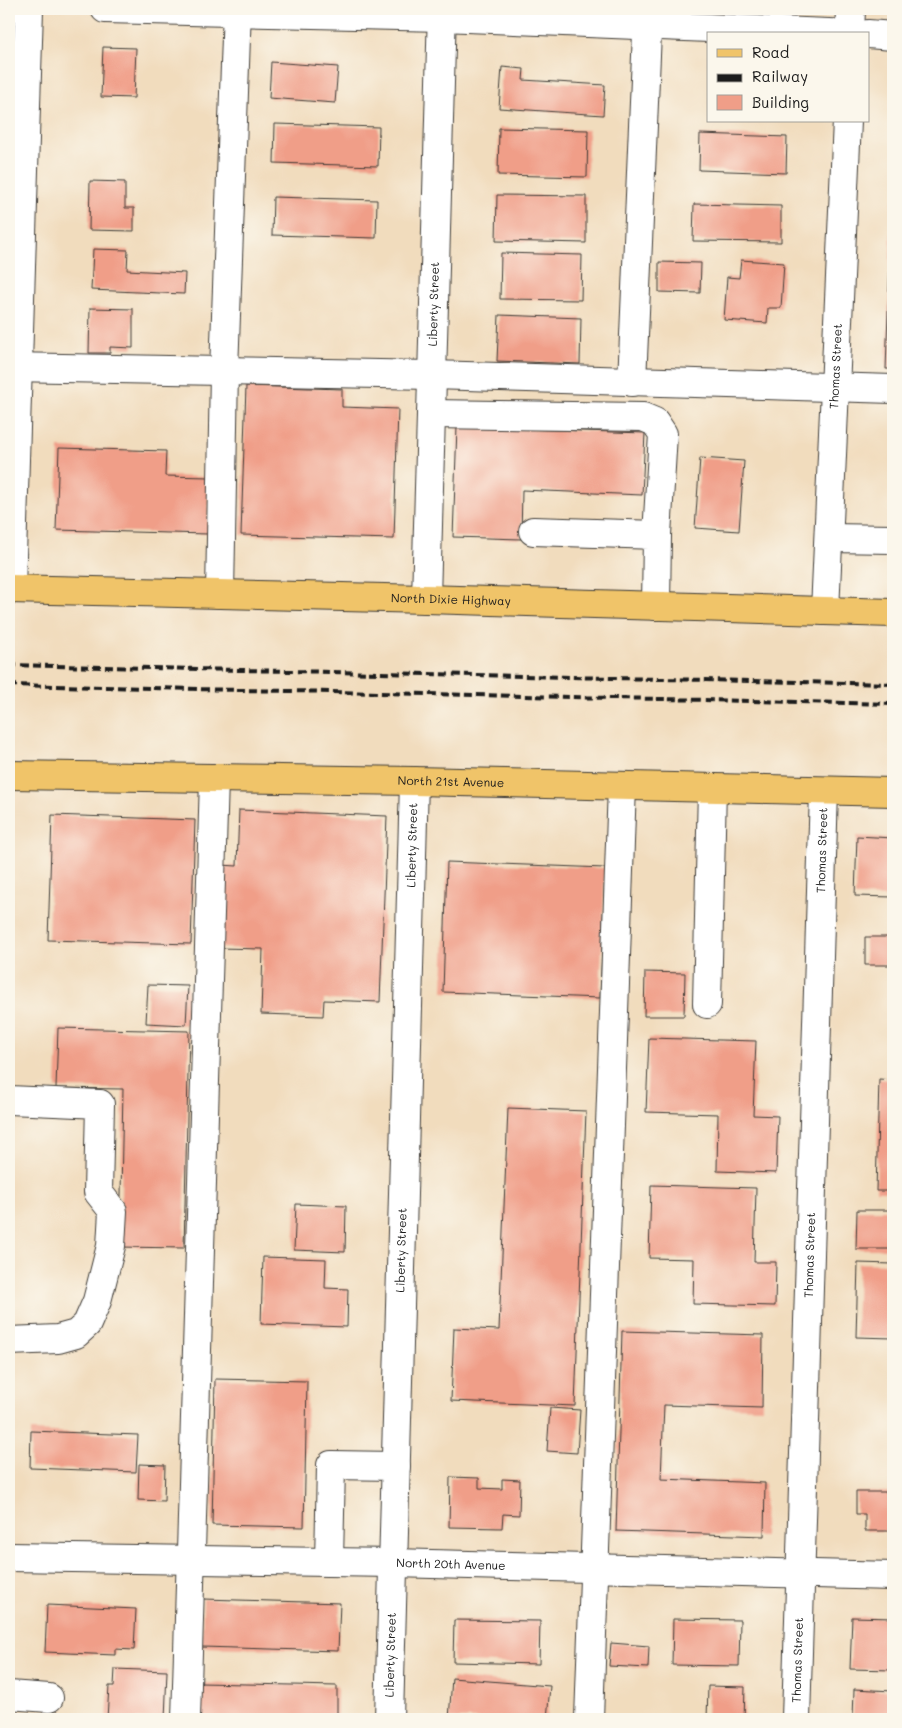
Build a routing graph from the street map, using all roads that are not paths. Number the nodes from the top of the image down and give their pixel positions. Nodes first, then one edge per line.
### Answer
1 (30, 9) edge
2 (105, 9) edge
3 (851, 9) edge
4 (237, 11) edge
5 (442, 13) edge
6 (648, 17) edge
7 (827, 32) edge
8 (851, 32) edge
9 (870, 34) edge
10 (893, 36) edge
11 (846, 122) edge
12 (15, 265) edge
13 (14, 329) edge
14 (13, 367) edge
15 (224, 371) junction
16 (432, 376) junction
17 (632, 382) junction
18 (835, 388) junction
19 (893, 389) edge
20 (431, 414) junction
21 (533, 531) dead end
22 (658, 535) junction
23 (829, 538) junction
24 (893, 539) edge
25 (10, 589) edge
26 (220, 594) junction
27 (426, 598) junction
28 (656, 606) junction
29 (826, 611) junction
30 (893, 612) edge
31 (9, 776) edge
32 (214, 778) junction
33 (414, 781) junction
34 (622, 786) junction
35 (712, 788) junction
36 (9, 791) edge
37 (824, 791) junction
38 (893, 792) edge
39 (707, 1004) dead end
40 (9, 1100) edge
41 (9, 1341) edge
42 (396, 1466) junction
43 (9, 1557) edge
44 (191, 1560) junction
45 (329, 1562) junction
46 (394, 1563) junction
47 (594, 1568) junction
48 (800, 1574) junction
49 (893, 1576) edge
50 (9, 1695) edge
51 (49, 1698) dead end
52 (186, 1719) edge
53 (389, 1719) edge
54 (589, 1719) edge
55 (796, 1719) edge

1 - 12 street
2 - 4 street
3 - 8 street
4 - 5 street
4 - 15 street
5 - 6 street
5 - 16 street, Liberty Street
6 - 7 street
6 - 17 street
9 - 10 street
11 - 18 street, Thomas Street
12 - 13 street
13 - 14 street
14 - 15 street
14 - 25 street
15 - 16 street
15 - 26 street
16 - 17 street
16 - 20 street, Liberty Street
17 - 18 street
18 - 19 street
18 - 23 street, Thomas Street
20 - 22 street
20 - 27 street, Liberty Street
21 - 22 street
22 - 28 street
23 - 24 street
23 - 29 street, Thomas Street
25 - 26 main road, North Dixie Highway
26 - 27 main road, North Dixie Highway
27 - 28 main road, North Dixie Highway
28 - 29 main road, North Dixie Highway
29 - 30 main road, North Dixie Highway
31 - 32 main road, North 21st Avenue
31 - 36 street
32 - 33 main road, North 21st Avenue
32 - 44 street
33 - 34 main road, North 21st Avenue
33 - 42 street, Liberty Street
34 - 35 main road, North 21st Avenue
34 - 47 street
35 - 37 main road, North 21st Avenue
35 - 39 street
37 - 38 main road, North 21st Avenue
37 - 48 street, Thomas Street
40 - 41 street
42 - 45 street
42 - 46 street, Liberty Street
43 - 44 street, North 20th Avenue
44 - 45 street, North 20th Avenue
44 - 52 street
45 - 46 street, North 20th Avenue
46 - 47 street, North 20th Avenue
46 - 53 street, Liberty Street
47 - 48 street, North 20th Avenue
47 - 54 street
48 - 49 street, North 20th Avenue
48 - 55 street, Thomas Street
50 - 51 street

